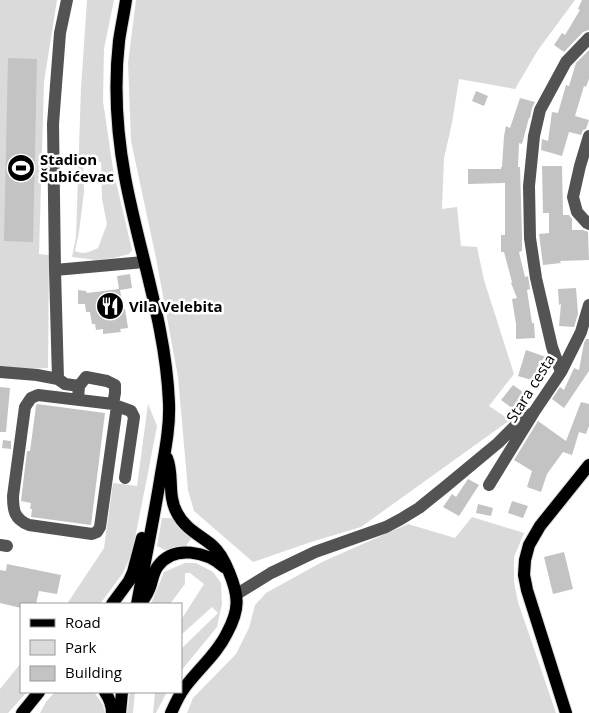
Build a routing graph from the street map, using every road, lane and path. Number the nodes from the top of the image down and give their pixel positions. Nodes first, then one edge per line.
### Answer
1 (67, 0) edge
2 (126, 0) edge
3 (589, 38) edge
4 (589, 136) edge
5 (589, 224) edge
6 (144, 262) junction
7 (55, 270) junction
8 (589, 304) edge
9 (0, 372) edge
10 (561, 372) junction
11 (58, 379) junction
12 (78, 393) junction
13 (115, 405) junction
14 (534, 412) junction
15 (164, 453) junction
16 (589, 465) edge
17 (125, 478) dead end
18 (489, 485) dead end
19 (154, 516) junction
20 (228, 570) junction
21 (237, 594) junction
22 (113, 603) edge
23 (138, 603) edge
24 (139, 603) edge
25 (182, 691) edge
26 (38, 693) edge
27 (106, 693) edge
28 (122, 693) edge
29 (181, 693) edge
30 (24, 711) edge
31 (112, 713) edge
32 (120, 713) edge
33 (170, 713) edge
34 (566, 713) edge

1 - 7 street
2 - 6 main road
3 - 10 street
4 - 5 street
6 - 7 street
6 - 15 main road
7 - 11 street
8 - 10 street, Stara cesta
9 - 11 street
10 - 14 street, Stara cesta
11 - 12 street
12 - 13 street
12 - 13 street
12 - 13 street
13 - 17 street
14 - 18 street, Stara cesta
14 - 21 street
15 - 19 main road
15 - 20 main road
16 - 34 main road
19 - 22 main road
19 - 23 main road
20 - 21 main road
20 - 24 main road
21 - 25 main road
26 - 30 main road
27 - 31 main road
28 - 32 main road
29 - 33 main road

